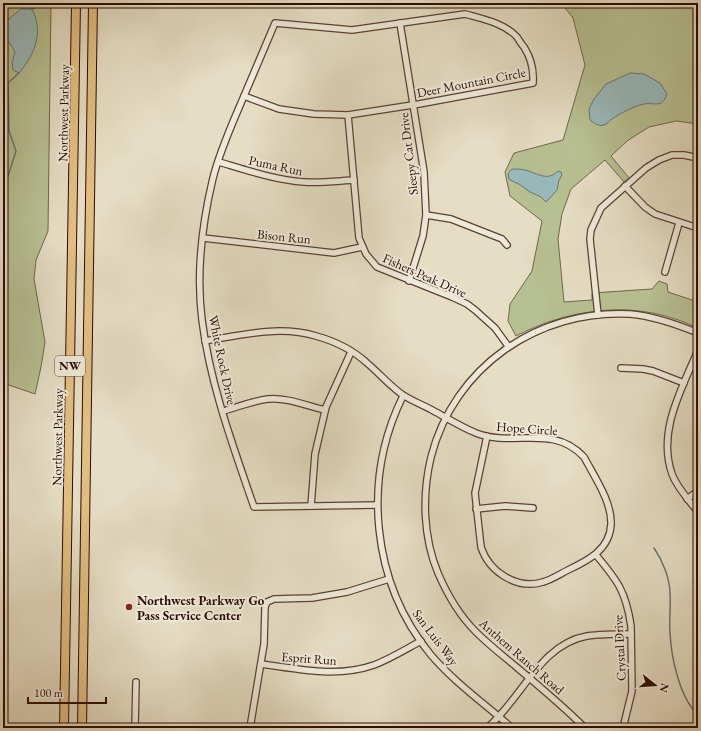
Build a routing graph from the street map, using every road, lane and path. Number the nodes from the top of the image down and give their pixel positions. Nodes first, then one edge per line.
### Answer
1 (76, 3) edge
2 (93, 3) edge
3 (400, 23) junction
4 (244, 96) junction
5 (413, 104) junction
6 (348, 115) junction
7 (698, 158) edge
8 (219, 162) junction
9 (354, 180) junction
10 (625, 186) junction
11 (426, 215) junction
12 (680, 223) junction
13 (698, 228) edge
14 (203, 238) junction
15 (507, 245) dead end
16 (362, 246) junction
17 (665, 272) dead end
18 (409, 280) junction
19 (598, 315) junction
20 (698, 333) edge
21 (206, 341) junction
22 (508, 346) junction
23 (698, 350) edge
24 (351, 352) junction
25 (621, 368) dead end
26 (684, 383) junction
27 (403, 396) junction
28 (325, 410) junction
29 (223, 411) junction
30 (446, 417) junction
31 (487, 436) junction
32 (698, 491) edge
33 (687, 499) junction
34 (377, 505) junction
35 (311, 506) junction
36 (532, 508) dead end
37 (476, 509) junction
38 (698, 512) edge
39 (596, 555) junction
40 (389, 579) junction
41 (631, 634) junction
42 (421, 641) junction
43 (261, 664) junction
44 (530, 679) junction
45 (136, 682) dead end
46 (499, 716) junction
47 (624, 724) dead end
48 (64, 728) edge
49 (82, 728) edge
50 (135, 728) edge
51 (250, 728) edge
52 (487, 728) edge
53 (512, 728) edge
54 (585, 728) edge

1 - 48 highway, Northwest Parkway / NW
2 - 49 highway, NW
3 - 4 street, Deer Mountain Circle
3 - 5 street, Sleepy Cat Drive
3 - 5 street, Deer Mountain Circle
4 - 6 street, Deer Mountain Circle
4 - 8 street, White Rock Drive
5 - 6 street, Deer Mountain Circle
5 - 11 street, Sleepy Cat Drive
6 - 9 street, Fishers Peak Drive
7 - 10 street
8 - 9 street, Puma Run
8 - 14 street, White Rock Drive
9 - 16 street, Fishers Peak Drive
10 - 12 street
10 - 19 street
11 - 15 street
11 - 18 street, Sleepy Cat Drive
12 - 13 street
12 - 17 street
14 - 16 street, Bison Run
14 - 21 street, White Rock Drive
16 - 18 street, Fishers Peak Drive
18 - 22 street, Fishers Peak Drive
19 - 20 street, Anthem Ranch Road
19 - 22 street, Anthem Ranch Road
21 - 24 street, Hope Circle
21 - 29 street, White Rock Drive
22 - 30 street, Anthem Ranch Road
23 - 26 street
24 - 27 street, Hope Circle
24 - 28 street
25 - 26 street
26 - 33 street
27 - 30 street, Hope Circle
27 - 34 street, San Luis Way
28 - 29 street
28 - 35 street
29 - 35 street, White Rock Drive
30 - 31 street, Hope Circle
30 - 44 street, Anthem Ranch Road
31 - 37 street, Hope Circle
31 - 39 street, Hope Circle
32 - 33 street
33 - 38 street
34 - 35 street, White Rock Drive
34 - 40 street, San Luis Way
36 - 37 street
37 - 39 street, Hope Circle
39 - 41 street, Crystal Drive
40 - 42 street, San Luis Way
40 - 43 street
41 - 44 street
41 - 47 street, Crystal Drive
42 - 43 street, Esprit Run
42 - 46 street, San Luis Way
43 - 51 street
44 - 46 street
44 - 54 street, Anthem Ranch Road
45 - 50 street
46 - 52 street
46 - 53 street, San Luis Way

